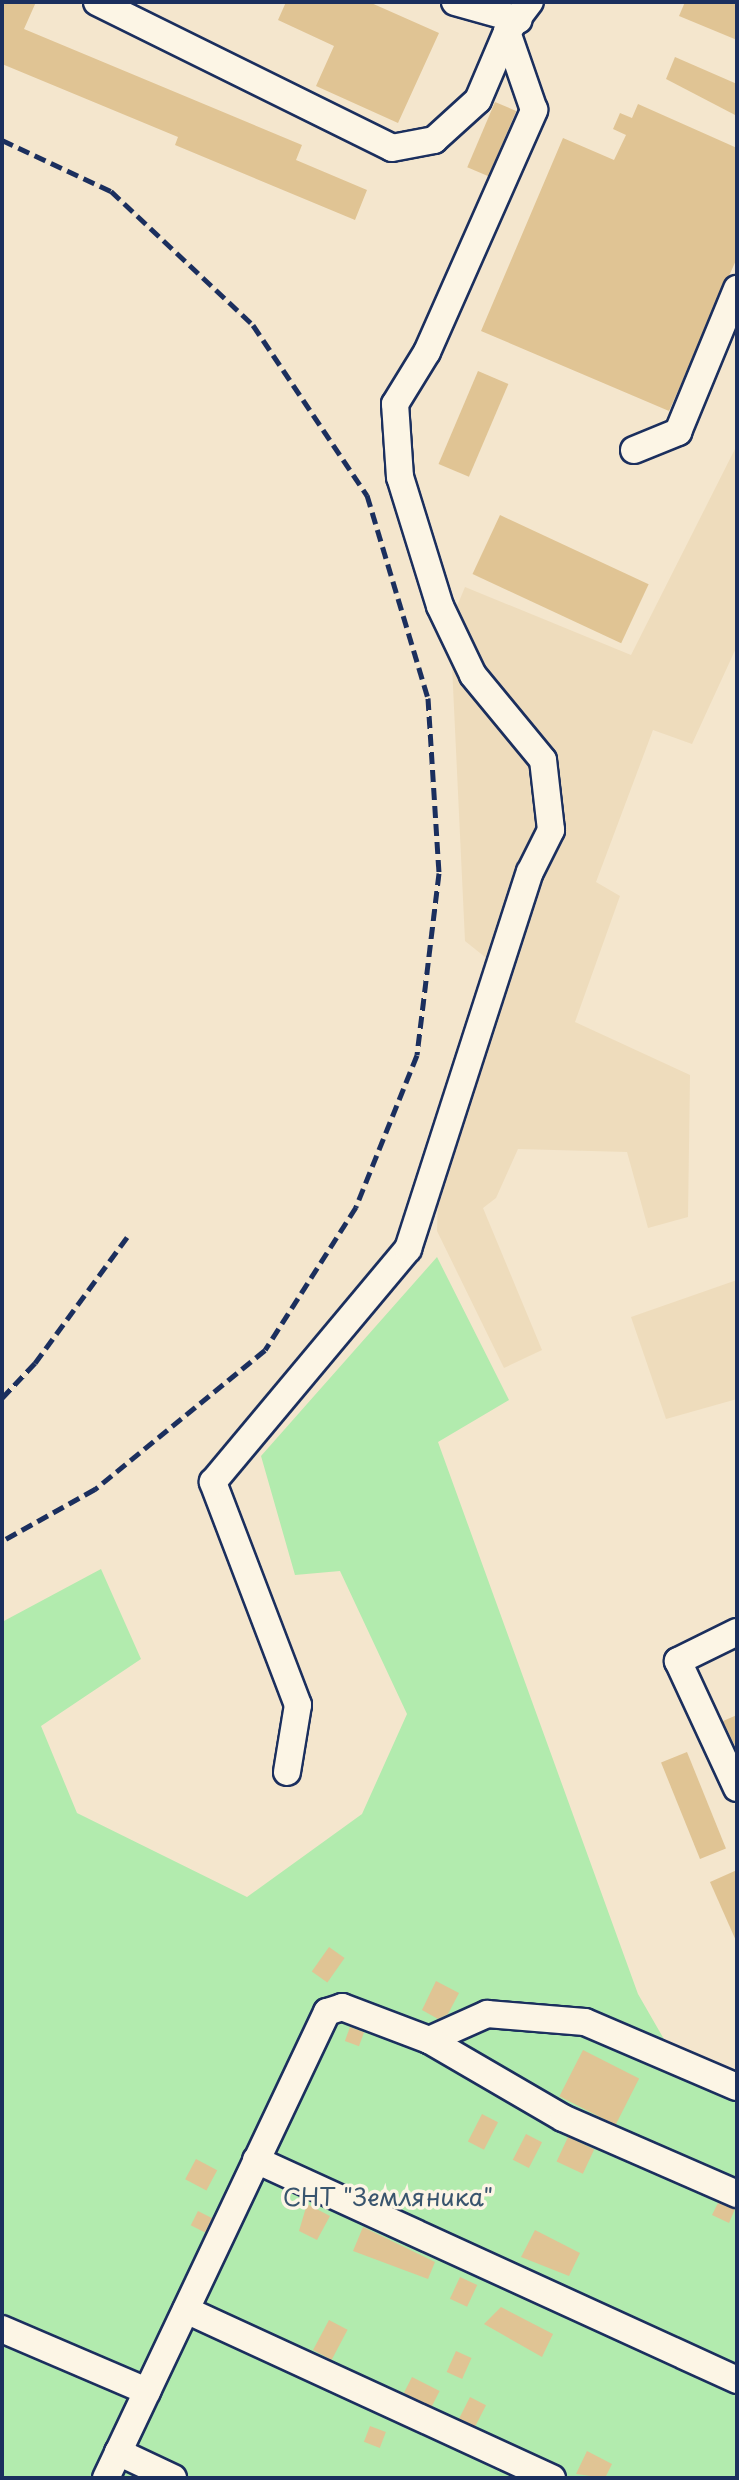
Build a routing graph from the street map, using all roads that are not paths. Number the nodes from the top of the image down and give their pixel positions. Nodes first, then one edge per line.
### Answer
1 (97, 2) edge
2 (455, 2) edge
3 (519, 18) edge
4 (737, 289) edge
5 (634, 450) dead end
6 (737, 1632) edge
7 (287, 1772) dead end
8 (737, 1788) edge
9 (429, 2040) junction
10 (737, 2087) edge
11 (256, 2160) junction
12 (737, 2194) edge
13 (186, 2310) junction
14 (2, 2329) edge
15 (737, 2380) edge
16 (147, 2391) junction
17 (118, 2452) junction
18 (106, 2478) edge
19 (173, 2478) edge
20 (552, 2478) edge

1 - 3 lane
2 - 3 lane
3 - 7 lane
4 - 5 lane
6 - 8 lane
9 - 10 lane
9 - 11 lane
9 - 12 lane
11 - 13 lane
11 - 15 lane
13 - 16 lane
13 - 20 lane
14 - 16 lane
16 - 17 lane
17 - 18 lane
17 - 19 lane

